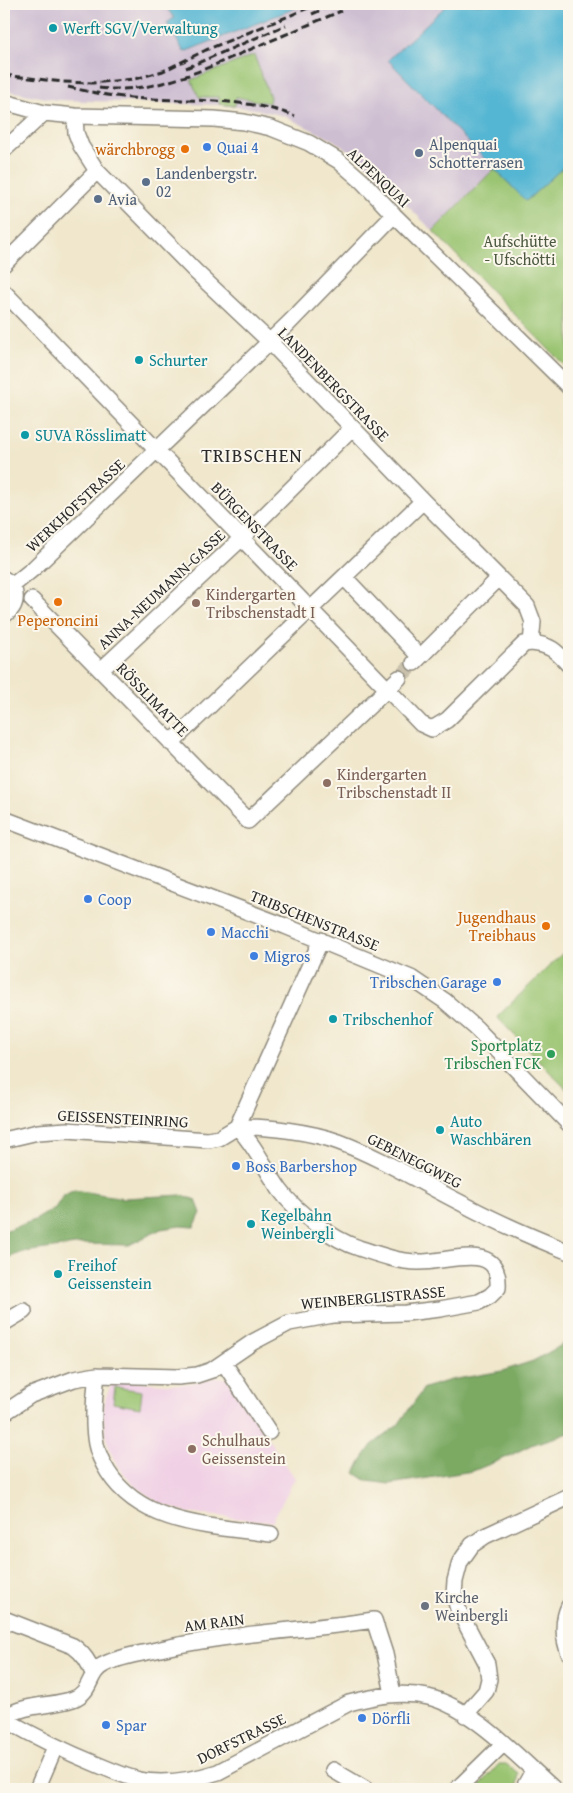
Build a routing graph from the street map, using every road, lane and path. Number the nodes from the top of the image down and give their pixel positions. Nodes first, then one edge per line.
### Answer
1 (4, 102) edge
2 (44, 112) junction
3 (75, 116) junction
4 (4, 150) edge
5 (97, 171) junction
6 (394, 215) junction
7 (4, 264) edge
8 (4, 292) edge
9 (270, 342) junction
10 (569, 387) edge
11 (352, 428) junction
12 (158, 450) junction
13 (423, 501) junction
14 (242, 538) junction
15 (344, 577) junction
16 (499, 578) junction
17 (8, 582) edge
18 (32, 600) dead end
19 (310, 609) junction
20 (4, 614) edge
21 (531, 643) junction
22 (569, 665) edge
23 (101, 670) junction
24 (399, 678) tunnel mouth
25 (387, 689) junction
26 (171, 743) junction
27 (4, 819) edge
28 (321, 940) junction
29 (569, 1124) edge
30 (237, 1127) junction
31 (4, 1140) edge
32 (569, 1252) edge
33 (24, 1311) dead end
34 (4, 1323) edge
35 (224, 1363) junction
36 (97, 1375) junction
37 (4, 1413) edge
38 (269, 1432) dead end
39 (569, 1497) edge
40 (271, 1534) dead end
41 (569, 1606) edge
42 (4, 1619) edge
43 (569, 1653) edge
44 (93, 1674) junction
45 (393, 1694) junction
46 (466, 1715) junction
47 (4, 1718) edge
48 (503, 1744) junction
49 (55, 1746) junction
50 (333, 1770) dead end
51 (533, 1771) junction
52 (37, 1789) edge
53 (365, 1789) edge
54 (457, 1789) edge
55 (523, 1789) edge
56 (554, 1789) edge

1 - 2 street, ALPENQUAI
2 - 3 street, ALPENQUAI
2 - 4 street
3 - 5 street, LANDENBERGSTRASSE
3 - 6 street, ALPENQUAI
5 - 7 street
5 - 9 street, LANDENBERGSTRASSE
6 - 9 street, WERKHOFSTRASSE
6 - 10 street, ALPENQUAI
8 - 12 street, BÜRGENSTRASSE
9 - 11 street, LANDENBERGSTRASSE
9 - 12 street, WERKHOFSTRASSE
11 - 13 street, LANDENBERGSTRASSE
11 - 14 street, ANNA-NEUMANN-GASSE
12 - 14 street, BÜRGENSTRASSE
12 - 17 street, WERKHOFSTRASSE
13 - 15 street
13 - 16 street, LANDENBERGSTRASSE
14 - 19 street, BÜRGENSTRASSE
14 - 23 street, ANNA-NEUMANN-GASSE
15 - 16 street
15 - 19 street
16 - 21 street, LANDENBERGSTRASSE
17 - 20 street, WERKHOFSTRASSE
18 - 23 street, RÖSSLIMATTE
19 - 25 street, BÜRGENSTRASSE
19 - 26 street
21 - 22 street
21 - 25 street, BÜRGENSTRASSE
23 - 26 street, RÖSSLIMATTE
24 - 25 street
25 - 26 street, RÖSSLIMATTE
27 - 28 street, TRIBSCHENSTRASSE
28 - 29 street, TRIBSCHENSTRASSE
28 - 30 street
30 - 31 street, GEISSENSTEINRING
30 - 32 street, GEBENEGGWEG
30 - 35 street, WEINBERGLISTRASSE
33 - 34 street
35 - 36 street, WEINBERGLISTRASSE
35 - 38 street
36 - 37 street, WEINBERGLISTRASSE
36 - 40 street
39 - 46 street
41 - 43 street
42 - 44 street
44 - 45 street, AM RAIN
44 - 47 street
45 - 46 street, DORFSTRASSE
45 - 49 street, DORFSTRASSE
46 - 48 street, DORFSTRASSE
47 - 49 street, DORFSTRASSE
48 - 51 street, DORFSTRASSE
48 - 54 street
49 - 52 street
50 - 53 street
51 - 55 street
51 - 56 street, DORFSTRASSE

